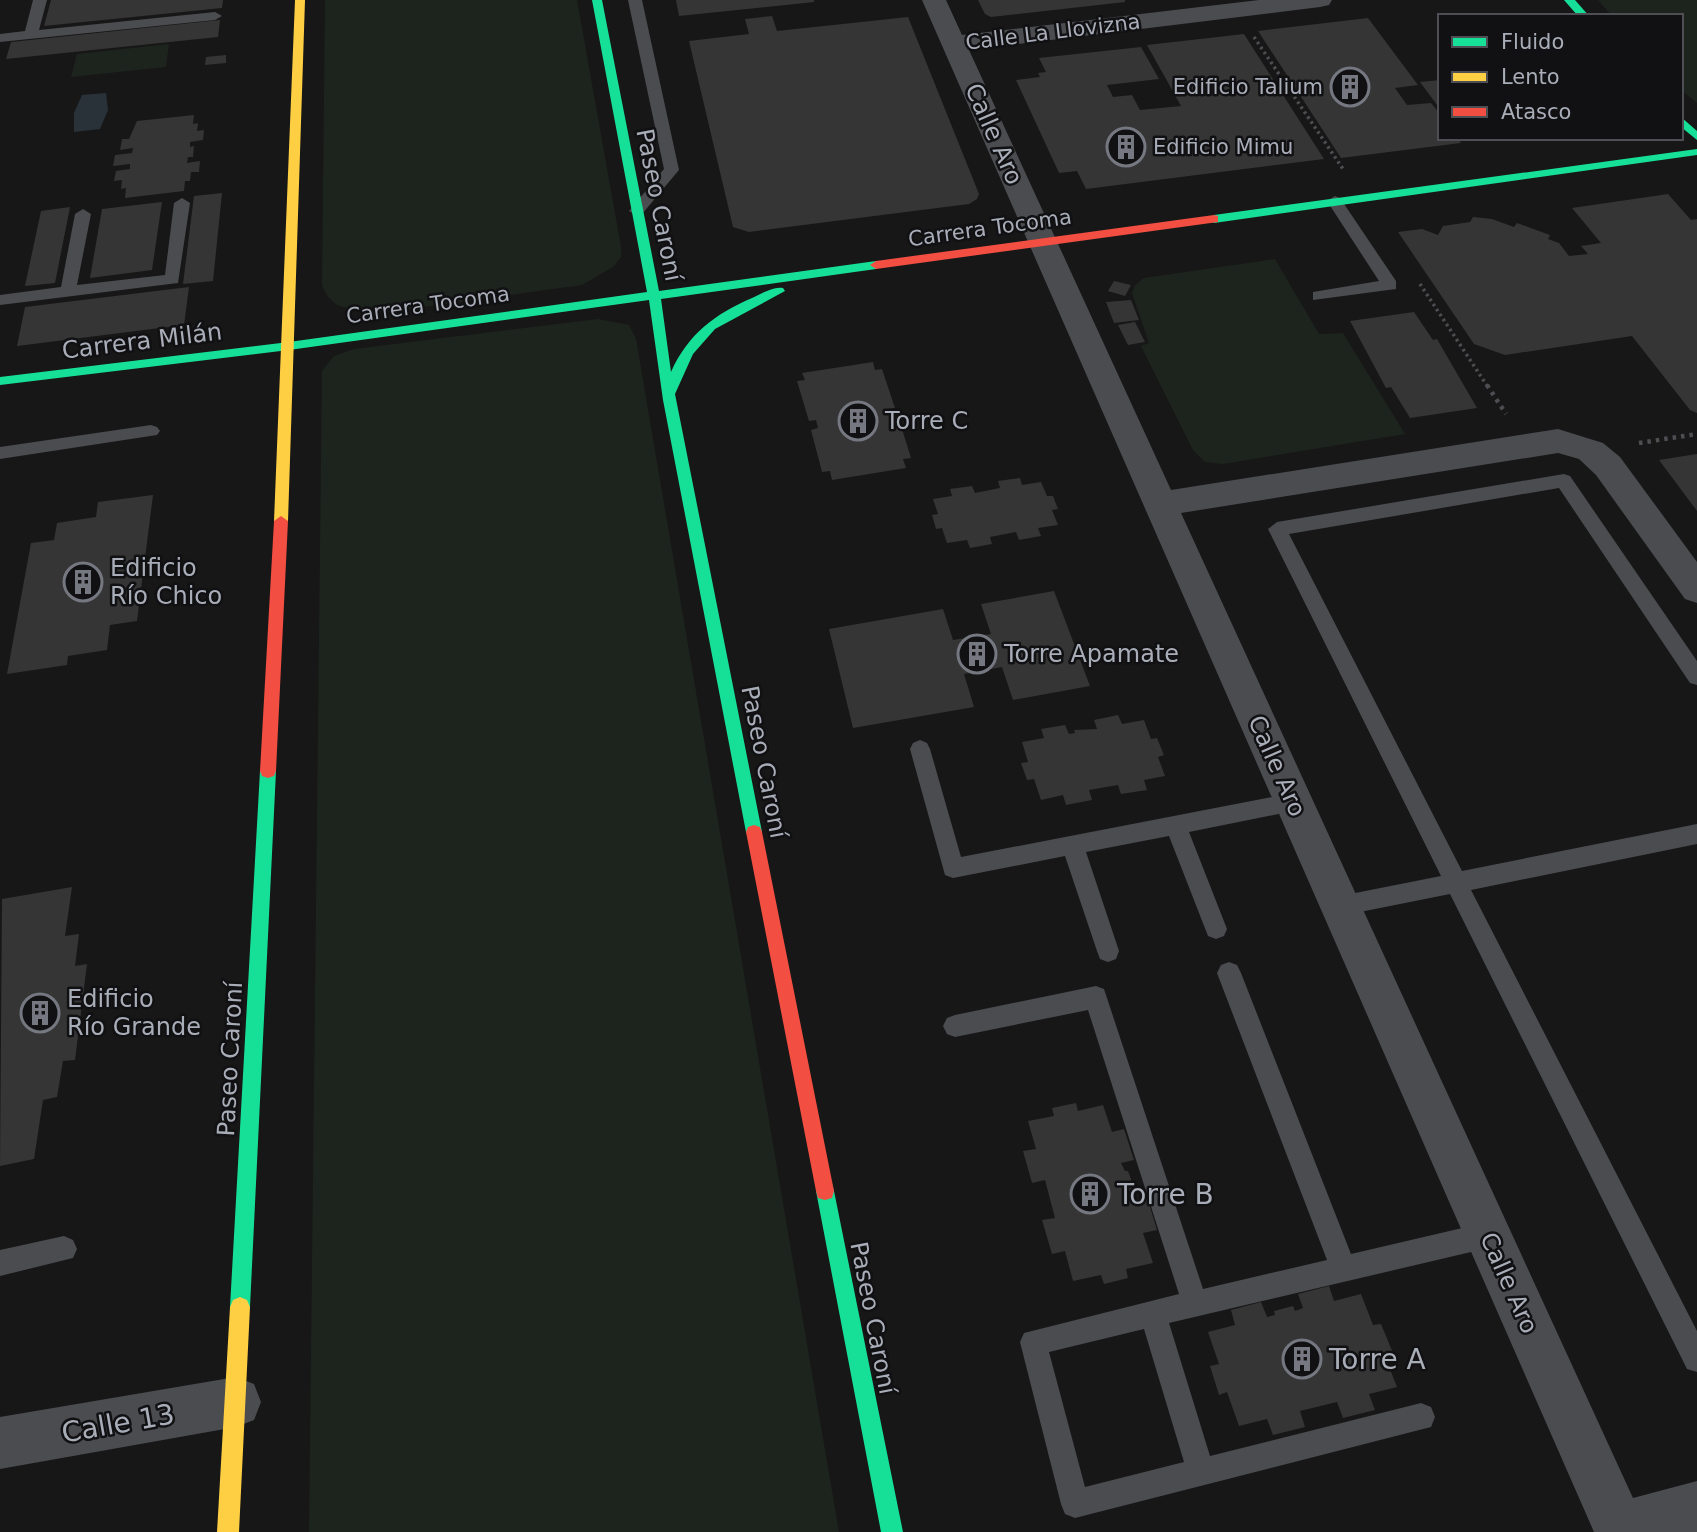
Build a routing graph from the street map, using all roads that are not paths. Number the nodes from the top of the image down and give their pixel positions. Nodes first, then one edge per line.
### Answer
1 (40, 0) edge
2 (300, 0) edge
3 (597, 0) edge
4 (635, 0) edge
5 (934, 0) edge
6 (1320, 0) edge
7 (1570, 0) edge
8 (1272, 3) edge
9 (1582, 14) edge
10 (215, 16) dead end
11 (31, 35) junction
12 (0, 38) edge
13 (954, 44) junction
14 (1683, 122) edge
15 (1697, 137) edge
16 (1697, 152) edge
17 (1335, 201) junction
18 (182, 203) dead end
19 (637, 211) junction
20 (83, 214) dead end
21 (1042, 242) junction
22 (823, 272) junction
23 (68, 292) junction
24 (654, 295) junction
25 (1318, 296) dead end
26 (0, 300) edge
27 (289, 346) junction
28 (0, 381) edge
29 (669, 400) junction
30 (151, 431) dead end
31 (0, 453) edge
32 (1160, 505) junction
33 (1697, 589) edge
34 (1697, 677) edge
35 (920, 749) dead end
36 (1293, 802) junction
37 (1176, 825) junction
38 (1697, 834) edge
39 (1072, 844) junction
40 (1455, 882) junction
41 (1340, 906) junction
42 (1216, 929) dead end
43 (1108, 951) dead end
44 (1229, 973) dead end
45 (956, 1026) dead end
46 (1488, 1235) junction
47 (64, 1250) dead end
48 (0, 1263) edge
49 (1344, 1269) junction
50 (1195, 1304) junction
51 (1153, 1314) junction
52 (1697, 1359) edge
53 (236, 1402) junction
54 (1421, 1417) dead end
55 (0, 1443) edge
56 (1201, 1472) junction
57 (1697, 1507) edge
58 (1620, 1530) edge
59 (228, 1532) edge
60 (892, 1532) edge

1 - 11 lane
2 - 27 street, Paseo Caroní
3 - 19 street, Paseo Caroní
4 - 19 lane
5 - 13 street, Calle Aro
6 - 8 street, Calle La Llovizna
7 - 9 street
8 - 13 street, Calle La Llovizna
10 - 11 lane
11 - 12 lane
13 - 21 street, Calle Aro
14 - 15 street
16 - 17 street, Carrera Tocoma
17 - 21 street, Carrera Tocoma
17 - 25 lane
18 - 23 lane
19 - 24 street, Paseo Caroní
20 - 23 lane
21 - 22 street, Carrera Tocoma
21 - 32 street, Calle Aro
22 - 24 street, Carrera Tocoma
22 - 29 street
23 - 26 lane
24 - 27 street, Carrera Tocoma
24 - 29 street, Paseo Caroní
27 - 28 street, Carrera Milán
27 - 53 street, Paseo Caroní
29 - 60 street, Paseo Caroní
30 - 31 lane
32 - 33 street
32 - 36 street, Calle Aro
34 - 40 lane
35 - 39 lane
36 - 37 lane
36 - 41 street, Calle Aro
37 - 39 lane
37 - 42 lane
38 - 40 lane
39 - 43 lane
40 - 41 lane
40 - 52 lane
41 - 46 street, Calle Aro
44 - 49 lane
45 - 50 lane
46 - 49 lane
46 - 58 street, Calle Aro
47 - 48 lane
49 - 50 lane
50 - 51 lane
51 - 56 lane
51 - 56 lane
53 - 55 street, Calle 13
53 - 59 street, Paseo Caroní
54 - 56 lane
57 - 58 street

